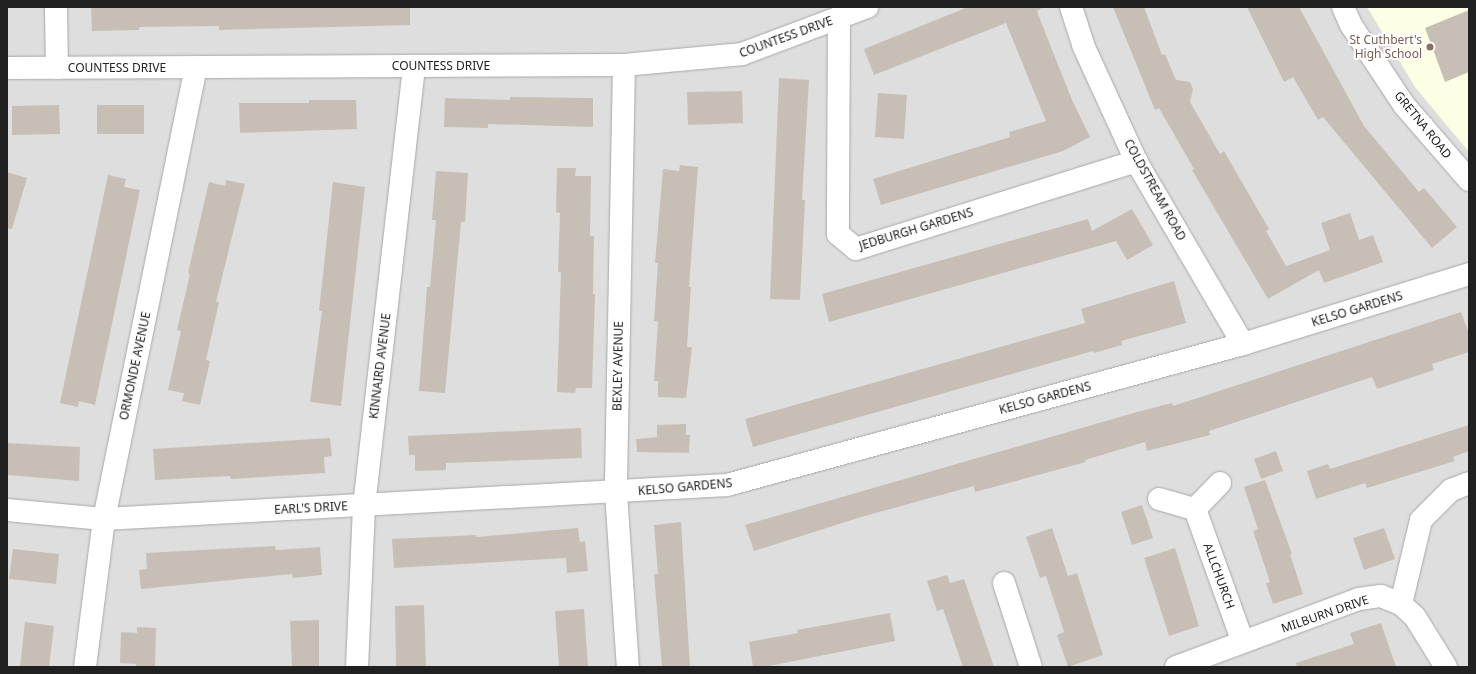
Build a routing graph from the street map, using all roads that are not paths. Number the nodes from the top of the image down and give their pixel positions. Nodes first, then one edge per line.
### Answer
1 (56, 7) edge
2 (867, 7) edge
3 (1070, 7) edge
4 (1343, 7) edge
5 (839, 17) junction
6 (624, 65) junction
7 (414, 66) junction
8 (196, 67) junction
9 (7, 68) edge
10 (56, 68) junction
11 (1136, 161) junction
12 (1469, 180) edge
13 (1469, 274) edge
14 (1243, 344) junction
15 (1220, 483) dead end
16 (1469, 483) edge
17 (616, 493) junction
18 (1159, 499) dead end
19 (364, 506) junction
20 (1195, 509) junction
21 (7, 510) edge
22 (104, 519) junction
23 (1004, 583) dead end
24 (1401, 604) junction
25 (1243, 642) junction
26 (84, 667) edge
27 (357, 667) edge
28 (628, 667) edge
29 (1031, 667) edge
30 (1176, 667) edge
31 (1446, 667) edge

1 - 10 street
2 - 5 street, COUNTESS DRIVE
3 - 11 street, COLDSTREAM ROAD
4 - 12 street, GRETNA ROAD
5 - 6 street, COUNTESS DRIVE
5 - 11 street, JEDBURGH GARDENS
6 - 7 street, COUNTESS DRIVE
6 - 17 street, BEXLEY AVENUE
7 - 8 street, COUNTESS DRIVE
7 - 19 street, KINNAIRD AVENUE
8 - 10 street, COUNTESS DRIVE
8 - 22 street, ORMONDE AVENUE
9 - 10 street, COUNTESS DRIVE
11 - 14 street, COLDSTREAM ROAD
13 - 14 street, KELSO GARDENS
14 - 17 street, KELSO GARDENS
15 - 20 street
16 - 24 street
17 - 19 street, EARL'S DRIVE
17 - 28 street, BEXLEY AVENUE
18 - 20 street
19 - 22 street, EARL'S DRIVE
19 - 27 street, KINNAIRD AVENUE
20 - 25 street, ALLCHURCH
21 - 22 street, EARL'S DRIVE
22 - 26 street, ORMONDE AVENUE
23 - 29 street
24 - 25 street, MILBURN DRIVE
24 - 31 street, MILBURN DRIVE
25 - 30 street, MILBURN DRIVE

